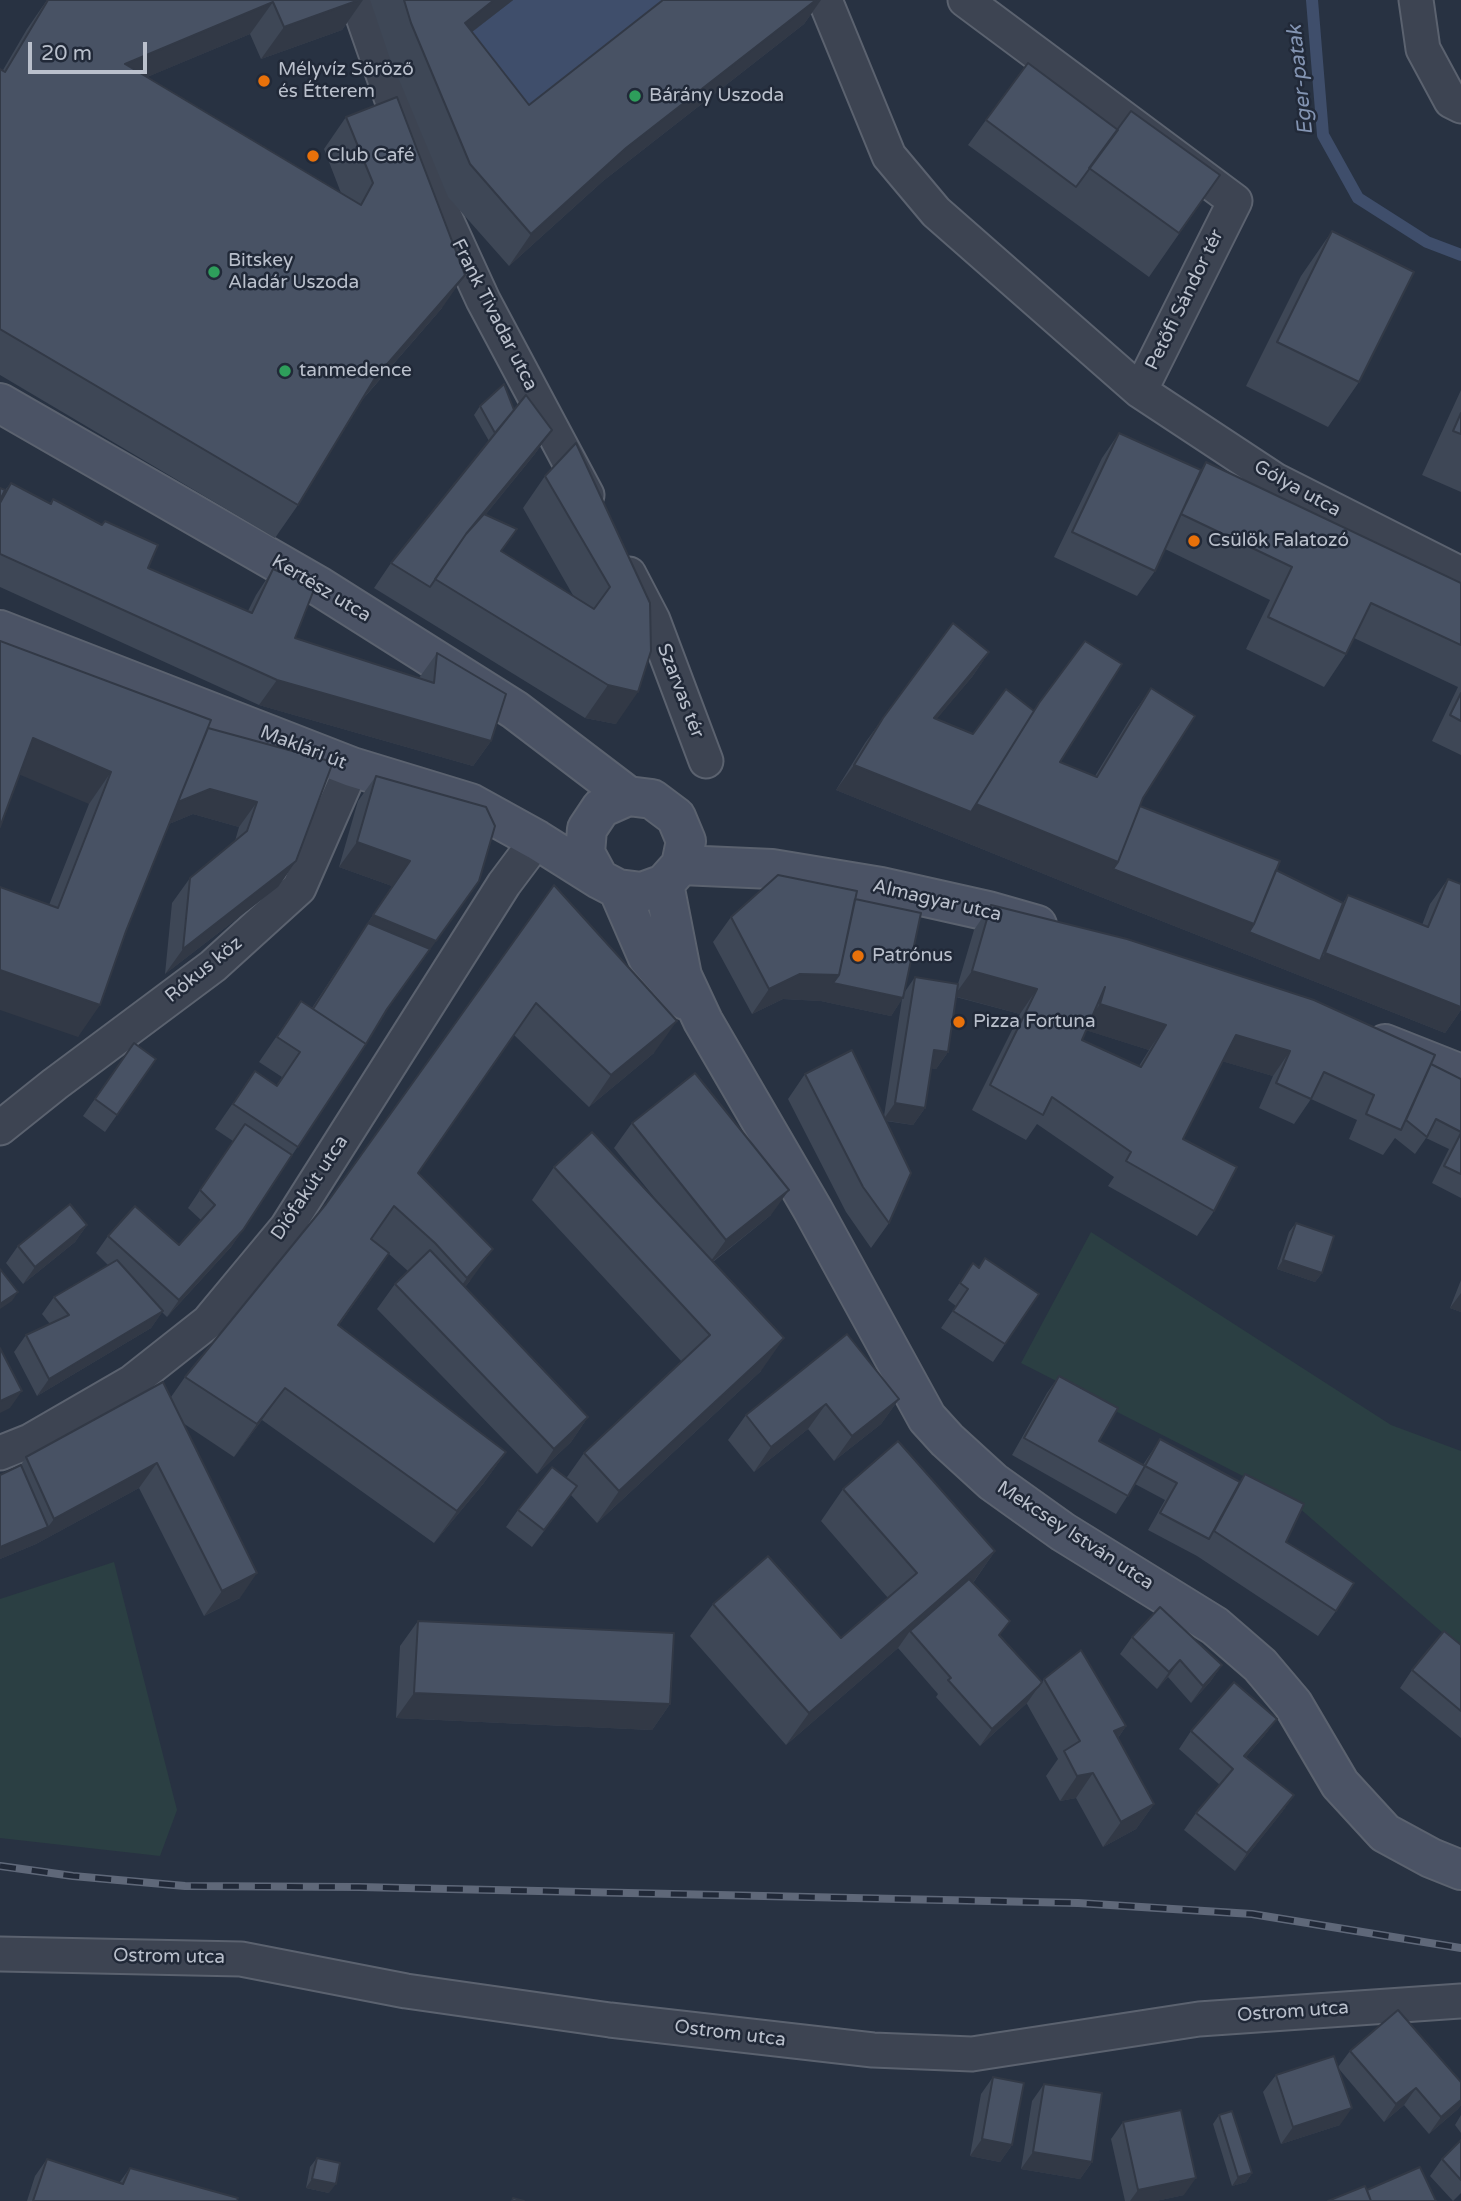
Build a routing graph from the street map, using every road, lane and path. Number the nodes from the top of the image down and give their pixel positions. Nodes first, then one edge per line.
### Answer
1 (357, 0) edge
2 (825, 0) edge
3 (965, 0) edge
4 (1416, 0) edge
5 (1461, 106) edge
6 (1140, 391) junction
7 (0, 403) edge
8 (1461, 574) edge
9 (653, 620) joint
10 (0, 630) edge
11 (706, 761) dead end
12 (352, 767) junction
13 (628, 796) junction
14 (537, 841) junction
15 (673, 874) junction
16 (608, 884) junction
17 (1069, 933) edge
18 (703, 1021) junction
19 (1358, 1033) edge
20 (1461, 1074) edge
21 (0, 1128) edge
22 (0, 1453) edge
23 (1461, 1870) edge
24 (0, 1954) edge
25 (1461, 2001) edge

1 - 9 street, Frank Tivadar utca
2 - 6 street, Petőfi Sándor tér
3 - 6 street, Petőfi Sándor tér
4 - 5 street
6 - 8 street, Gólya utca
7 - 13 street, Kertész utca
9 - 11 street, Szarvas tér
10 - 12 street, Maklári út
12 - 14 street, Maklári út
12 - 21 street, Rókus köz
13 - 15 street
13 - 16 street
14 - 16 street, Maklári út
14 - 22 street, Diófakút utca
15 - 16 street
15 - 17 street, Almagyar utca
15 - 18 street, Mekcsey István utca
16 - 18 street, Mekcsey István utca
18 - 23 street, Mekcsey István utca
19 - 20 street
24 - 25 street, Ostrom utca

